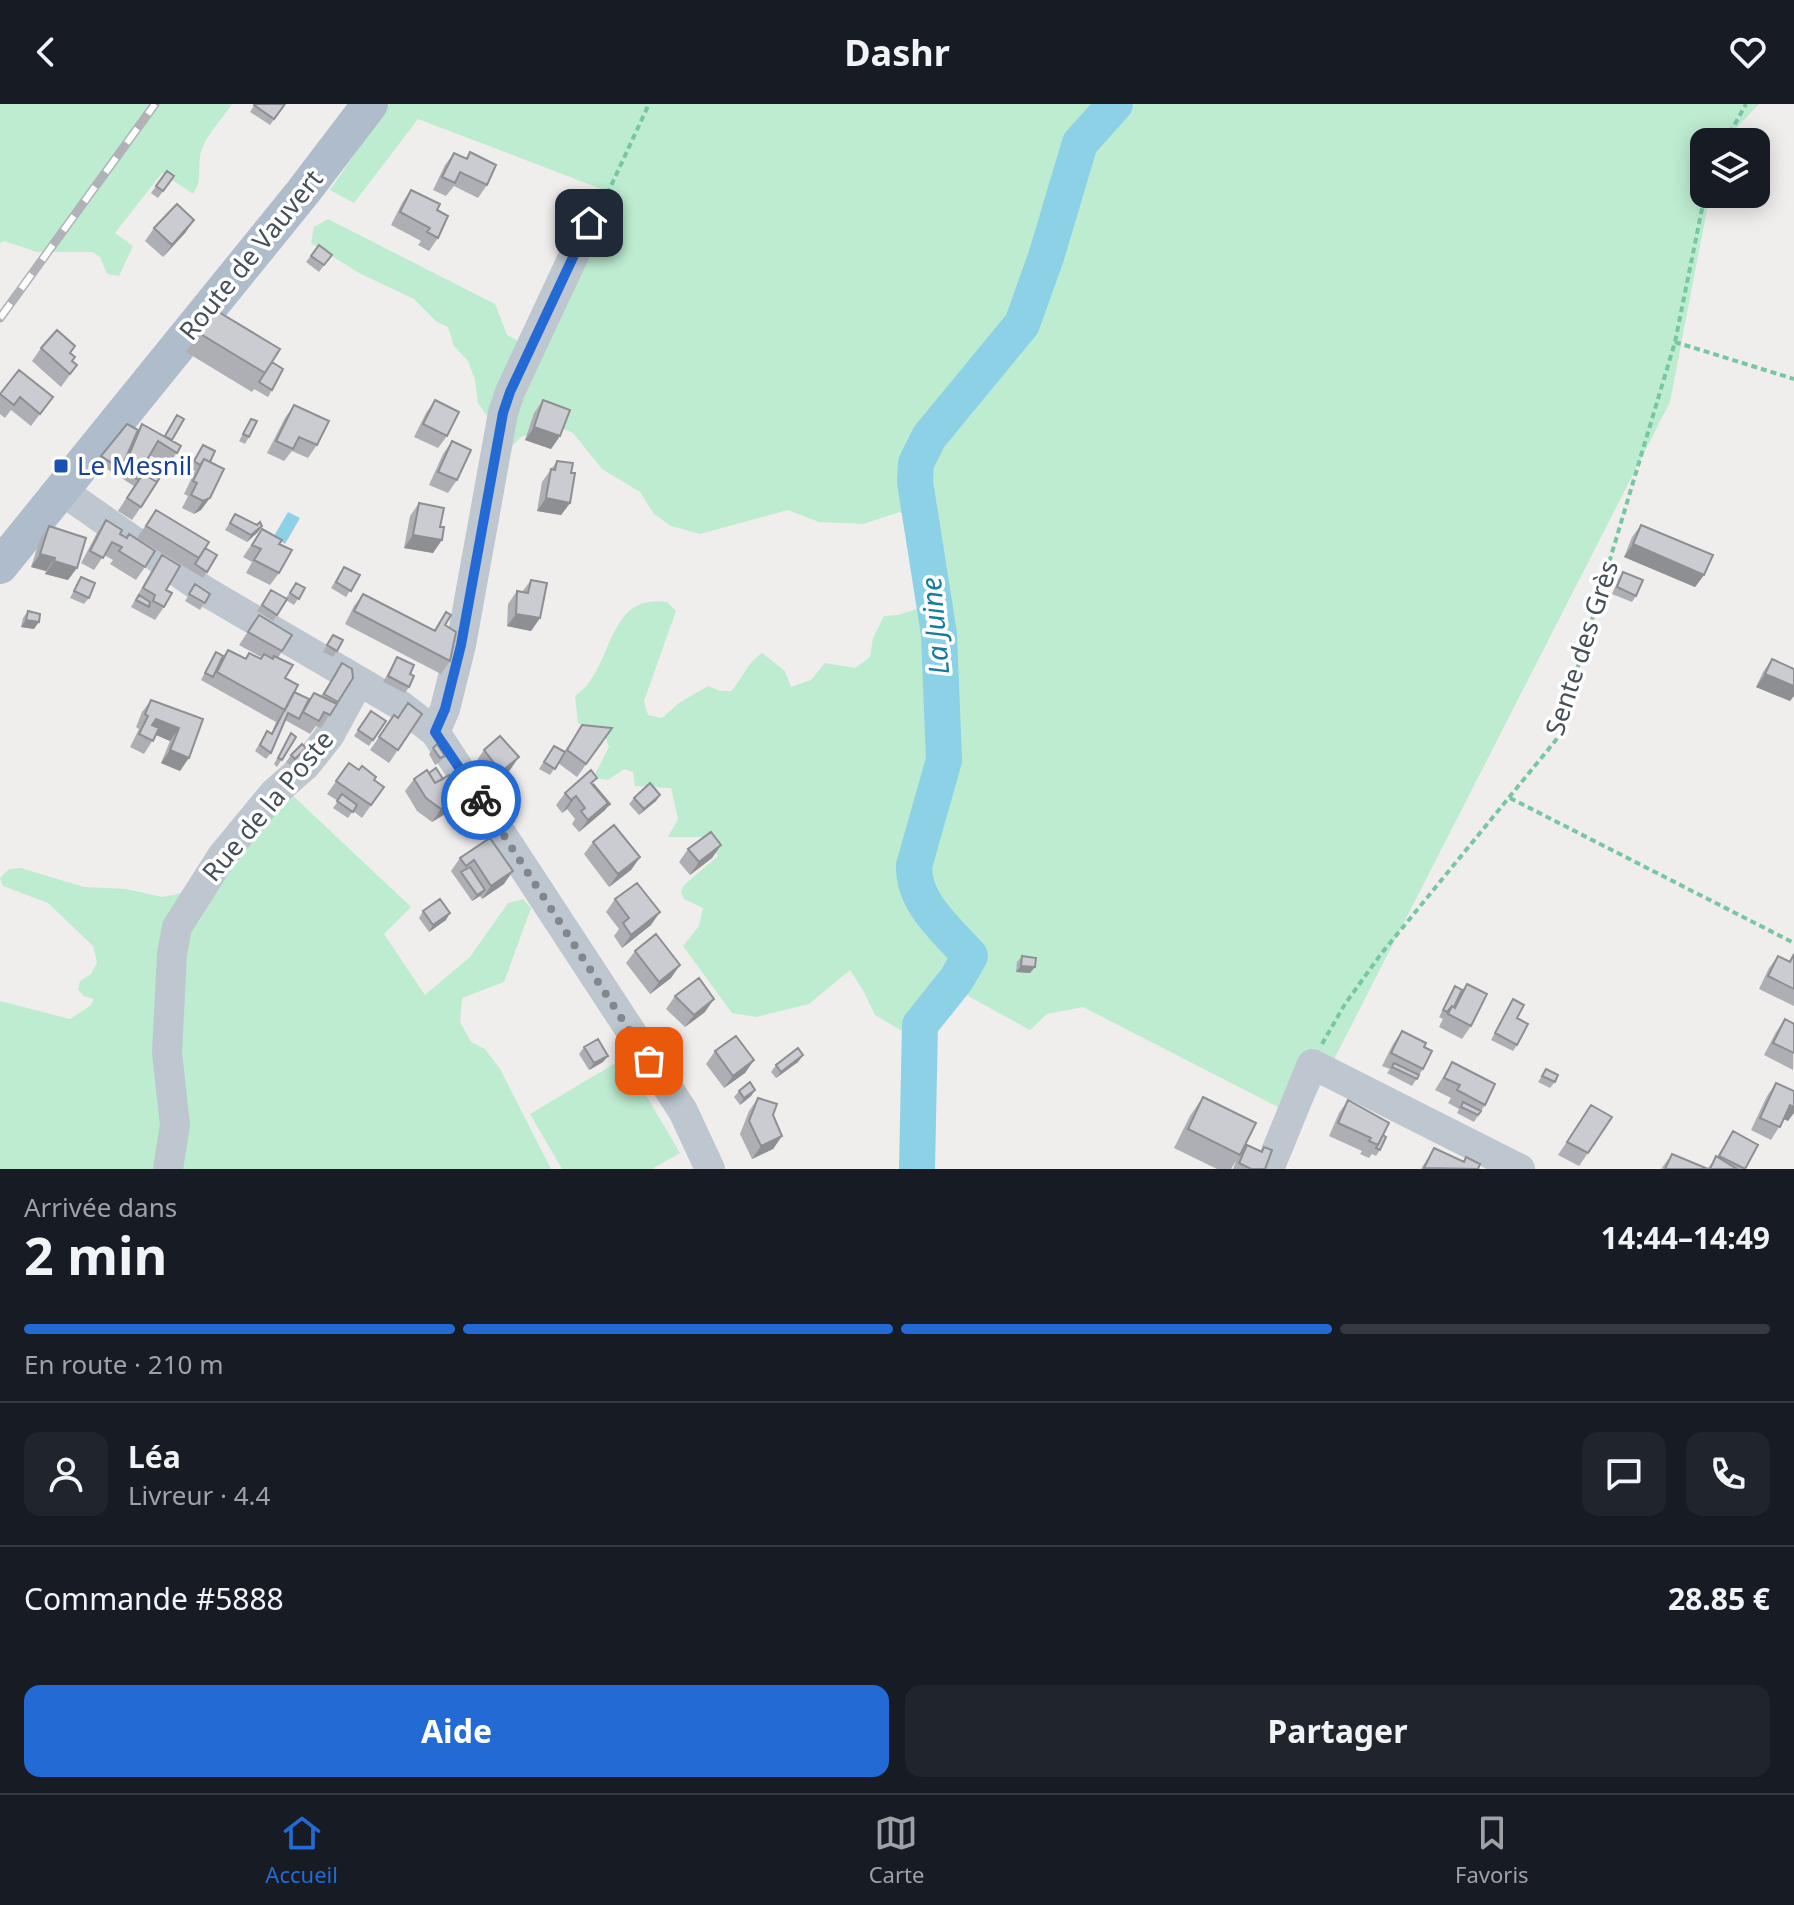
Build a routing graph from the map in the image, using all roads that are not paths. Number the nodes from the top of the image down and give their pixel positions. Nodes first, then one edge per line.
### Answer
1 (370, 104) edge
2 (589, 223) road end
3 (61, 490) junction
4 (0, 566) edge
5 (359, 681) junction
6 (435, 732) junction
7 (168, 1169) edge
8 (710, 1169) edge
9 (1269, 1169) edge
10 (1520, 1169) edge

1 - 3 main road, Route de Vauvert
2 - 6 street
3 - 4 main road, Route de Vauvert
3 - 5 street
5 - 6 street
5 - 7 street, Rue de la Poste
6 - 8 street
9 - 10 street

